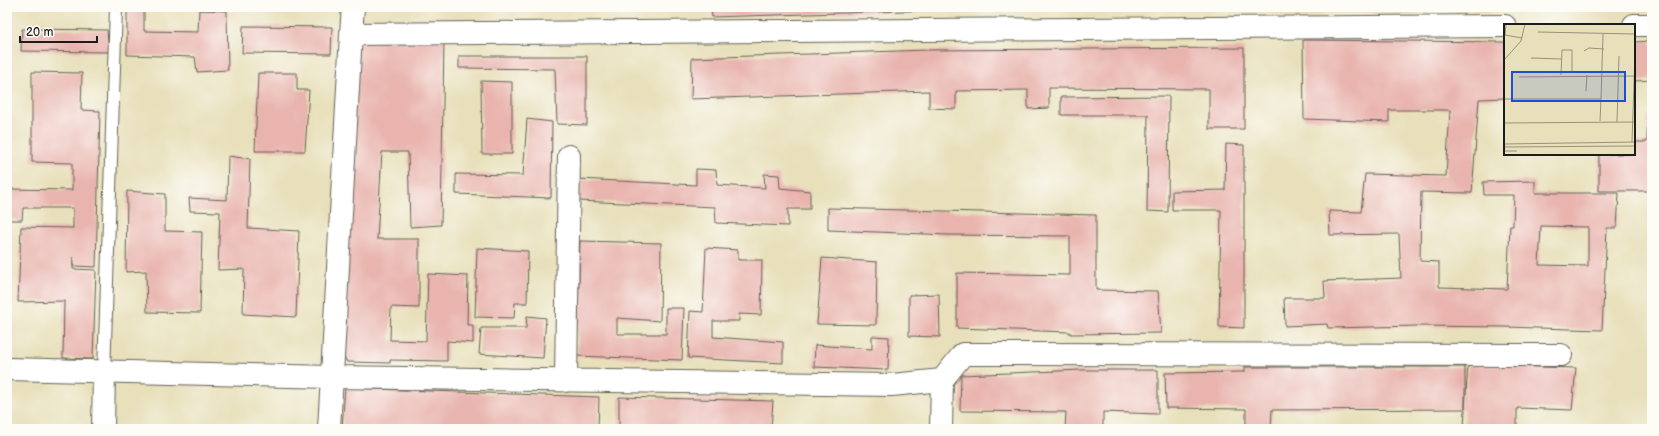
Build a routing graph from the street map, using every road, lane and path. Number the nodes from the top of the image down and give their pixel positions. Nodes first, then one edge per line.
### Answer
1 (116, 7) edge
2 (353, 7) edge
3 (1635, 25) edge
4 (1652, 25) edge
5 (1504, 26) edge
6 (351, 34) junction
7 (569, 156) dead end
8 (1561, 355) dead end
9 (7, 369) edge
10 (104, 373) junction
11 (331, 377) junction
12 (942, 380) junction
13 (566, 381) junction
14 (102, 429) edge
15 (329, 429) edge
16 (941, 429) edge

1 - 10 lane
2 - 6 street
3 - 4 street
5 - 6 street
6 - 11 street
7 - 13 street
8 - 12 street
9 - 10 street
10 - 11 street
10 - 14 street
11 - 13 street
11 - 15 street
12 - 13 street
12 - 16 street

